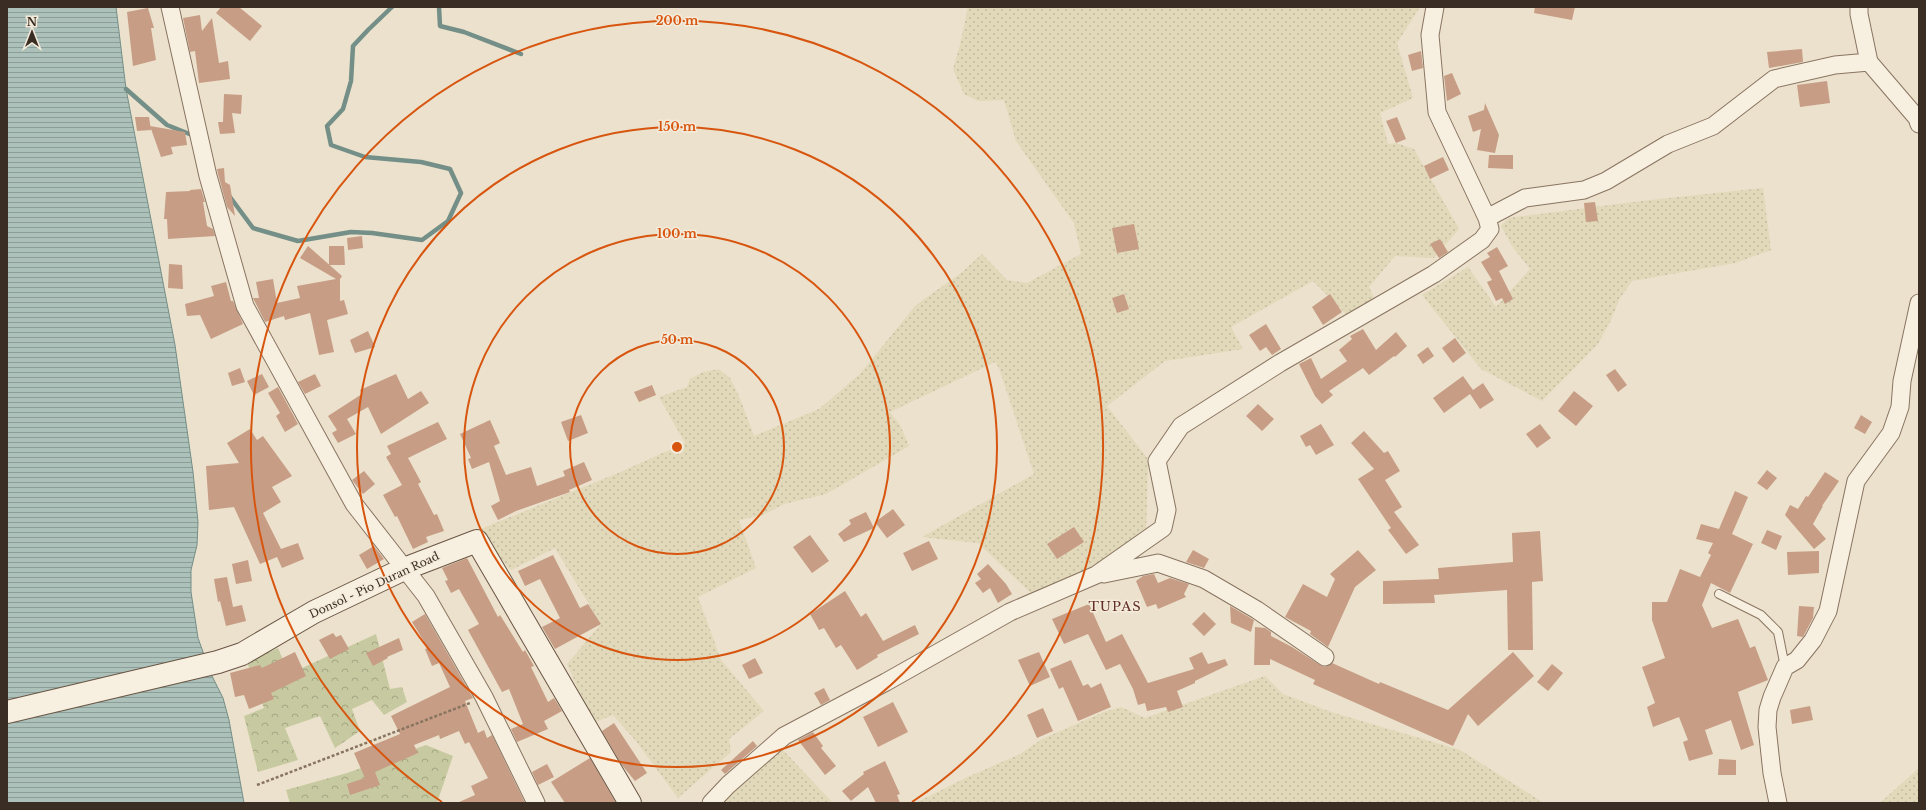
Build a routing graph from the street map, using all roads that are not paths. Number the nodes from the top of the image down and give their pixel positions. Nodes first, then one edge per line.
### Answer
1 (170, 7) edge
2 (1435, 7) edge
3 (1859, 7) edge
4 (1868, 62) junction
5 (1919, 124) edge
6 (1488, 218) junction
7 (1919, 303) edge
8 (404, 569) junction
9 (1096, 575) junction
10 (1719, 594) dead end
11 (1325, 657) dead end
12 (1786, 667) junction
13 (7, 712) edge
14 (536, 803) edge
15 (630, 803) edge
16 (711, 803) edge
17 (1778, 803) edge

1 - 8 street
2 - 6 street
3 - 4 street
4 - 5 street
4 - 6 street
6 - 9 street
7 - 12 street
8 - 13 main road, Donsol - Pio Duran Road
8 - 14 street
8 - 15 main road, Donsol - Pio Duran Road
9 - 11 street
9 - 16 street
10 - 12 lane
12 - 17 street

